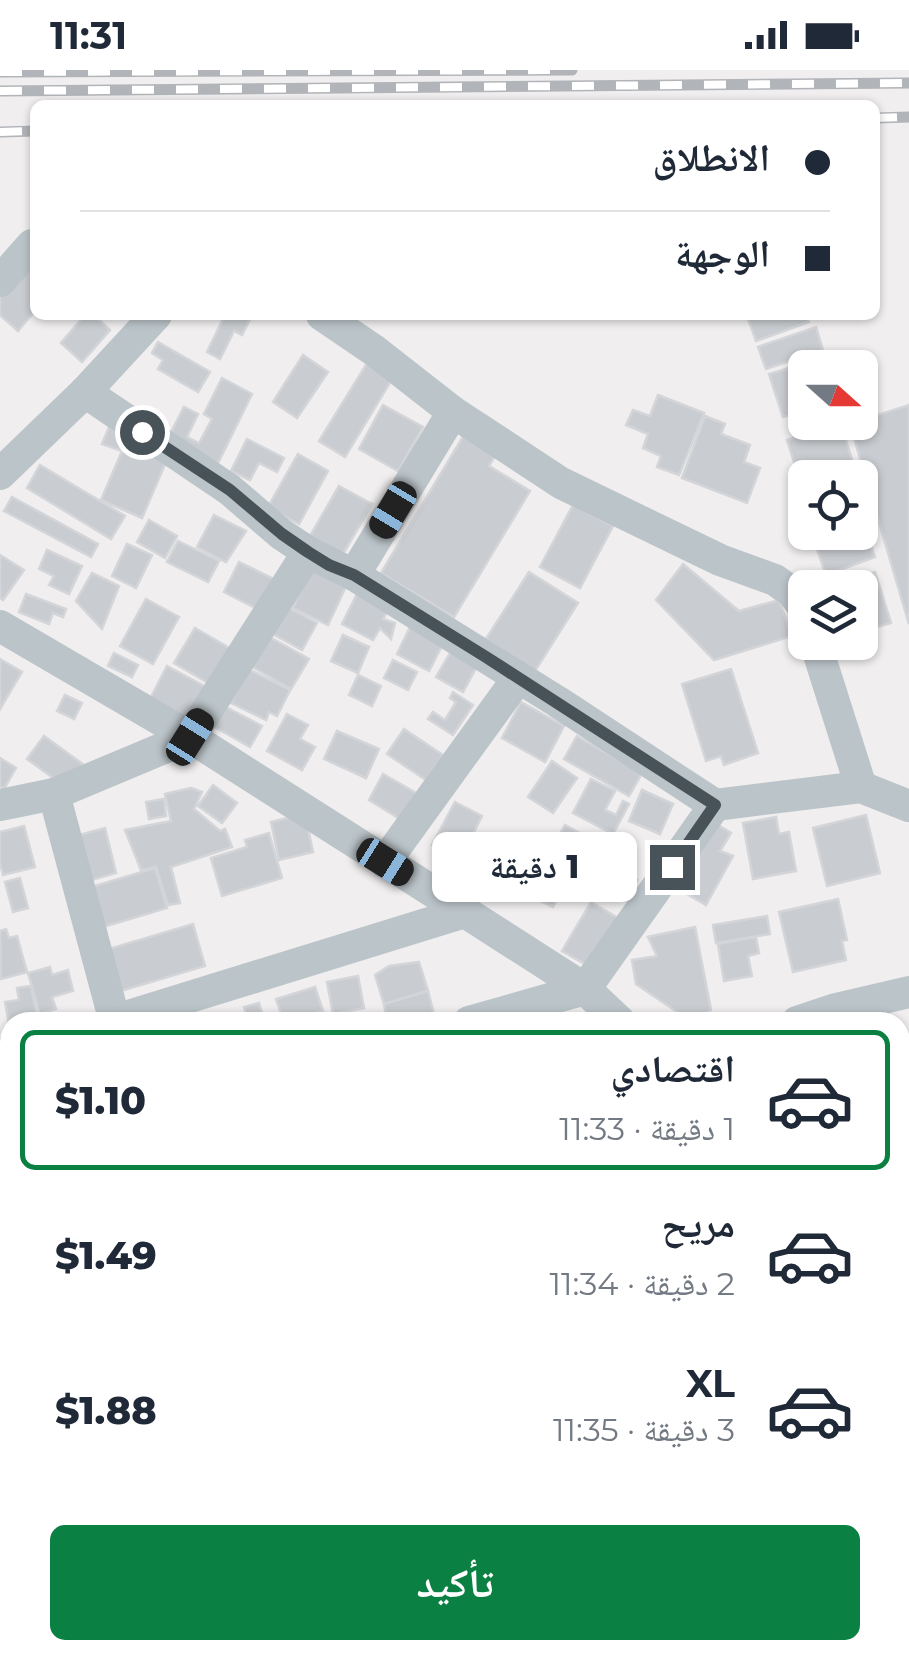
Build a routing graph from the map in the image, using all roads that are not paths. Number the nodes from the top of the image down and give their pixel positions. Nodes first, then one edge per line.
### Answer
1 (30, 247) edge
2 (0, 281) edge
3 (151, 320) edge
4 (329, 320) edge
5 (84, 392) junction
6 (453, 412) junction
7 (0, 474) edge
8 (308, 552) junction
9 (354, 575) junction
10 (788, 589) edge
11 (0, 626) edge
12 (822, 660) edge
13 (518, 678) junction
14 (190, 737) junction
15 (861, 787) junction
16 (54, 794) junction
17 (0, 805) edge
18 (715, 805) junction
19 (909, 806) edge
20 (385, 862) junction
21 (465, 912) junction
22 (586, 990) junction
23 (909, 992) edge
24 (110, 1012) edge
25 (145, 1012) edge
26 (506, 1012) edge
27 (609, 1012) edge
28 (827, 1012) edge

1 - 2 street
3 - 5 street
4 - 6 street
5 - 7 street
5 - 8 street
6 - 9 street
6 - 10 street
8 - 9 street
8 - 14 street
9 - 13 street
11 - 14 street
12 - 15 street
13 - 18 street
13 - 20 street
14 - 16 street
14 - 20 street
15 - 18 street
15 - 19 street
16 - 17 street
16 - 24 street
18 - 22 street
20 - 21 street
21 - 22 street
21 - 25 street
22 - 26 street
22 - 27 street
23 - 28 street

